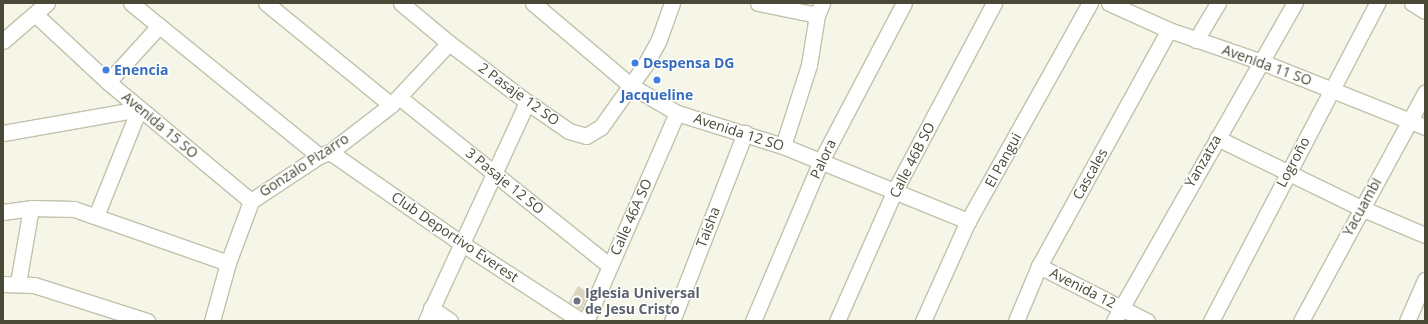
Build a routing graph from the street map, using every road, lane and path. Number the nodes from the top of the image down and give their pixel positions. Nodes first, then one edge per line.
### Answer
1 (47, 3) edge
2 (131, 3) edge
3 (266, 3) edge
4 (401, 3) edge
5 (533, 3) edge
6 (672, 3) edge
7 (758, 3) edge
8 (904, 3) edge
9 (994, 3) edge
10 (1090, 3) edge
11 (1109, 3) edge
12 (1218, 3) edge
13 (1295, 3) edge
14 (1377, 3) edge
15 (1412, 3) edge
16 (819, 9) edge
17 (1425, 11) edge
18 (36, 15) junction
19 (159, 26) junction
20 (1169, 30) junction
21 (1196, 40) junction
22 (3, 41) edge
23 (449, 43) junction
24 (1262, 62) junction
25 (108, 82) junction
26 (630, 85) junction
27 (1332, 90) junction
28 (1425, 93) edge
29 (395, 101) junction
30 (527, 102) junction
31 (139, 109) junction
32 (677, 113) junction
33 (1410, 120) junction
34 (1425, 127) edge
35 (3, 133) edge
36 (745, 133) junction
37 (1217, 138) junction
38 (783, 146) junction
39 (325, 154) junction
40 (821, 161) junction
41 (494, 172) junction
42 (1287, 173) junction
43 (895, 190) junction
44 (251, 201) junction
45 (31, 208) junction
46 (1361, 208) junction
47 (3, 212) edge
48 (96, 216) junction
49 (968, 222) junction
50 (1425, 235) edge
51 (461, 243) junction
52 (228, 263) junction
53 (610, 266) junction
54 (1039, 266) junction
55 (1425, 280) edge
56 (18, 283) junction
57 (3, 284) edge
58 (428, 314) edge
59 (1117, 314) edge
60 (147, 321) edge
61 (212, 321) edge
62 (450, 321) edge
63 (581, 321) edge
64 (586, 321) edge
65 (672, 321) edge
66 (753, 321) edge
67 (837, 321) edge
68 (923, 321) edge
69 (1016, 321) edge
70 (1147, 321) edge
71 (1211, 321) edge
72 (1301, 321) edge
73 (1407, 321) edge

1 - 18 street
2 - 19 street, Club Deportivo Everest
3 - 29 street, 3 Pasaje 12 SO
4 - 23 street, 2 Pasaje 12 SO
5 - 26 street, Avenida 12 SO
6 - 26 street
7 - 16 street
8 - 40 street, Palora
9 - 43 street, Calle 46B SO
10 - 49 street, El Pangui
11 - 20 street, Avenida 11 SO
12 - 21 street
13 - 24 street, Yanzatza
14 - 27 street, Logroño
15 - 17 street
16 - 38 street
18 - 22 street
18 - 25 street, Avenida 15 SO
19 - 25 street
19 - 39 street, Club Deportivo Everest
20 - 21 street, Avenida 11 SO
20 - 54 street, Cascales
21 - 24 street, Avenida 11 SO
23 - 29 street, Gonzalo Pizarro
23 - 30 street, 2 Pasaje 12 SO
24 - 27 street, Avenida 11 SO
24 - 37 street, Yanzatza
25 - 31 street, Avenida 15 SO
26 - 30 street, 2 Pasaje 12 SO
26 - 32 street, Avenida 12 SO
27 - 33 street, Avenida 11 SO
27 - 42 street, Logroño
28 - 33 street, Yacuambi
29 - 39 street, Gonzalo Pizarro
29 - 41 street, 3 Pasaje 12 SO
30 - 41 street
31 - 35 street
31 - 44 street, Avenida 15 SO
31 - 48 street
32 - 36 street, Avenida 12 SO
32 - 53 street, Calle 46A SO
33 - 34 street, Avenida 11 SO
33 - 46 street, Yacuambi
36 - 38 street, Avenida 12 SO
36 - 65 street, Taisha
37 - 42 street
37 - 59 street, Yanzatza
38 - 40 street, Avenida 12 SO
39 - 44 street, Gonzalo Pizarro
39 - 51 street, Club Deportivo Everest
40 - 43 street, Avenida 12 SO
40 - 66 street, Palora
41 - 51 street
41 - 53 street, 3 Pasaje 12 SO
42 - 46 street
42 - 71 street, Logroño
43 - 49 street, Avenida 12 SO
43 - 67 street, Calle 46B SO
44 - 52 street, Gonzalo Pizarro
45 - 47 street
45 - 48 street
45 - 56 street
46 - 50 street
46 - 72 street, Yacuambi
48 - 52 street
49 - 68 street, El Pangui
51 - 58 street
51 - 63 street, Club Deportivo Everest
52 - 61 street, Gonzalo Pizarro
53 - 64 street, Calle 46A SO
54 - 59 street, Avenida 12
54 - 69 street, Cascales
55 - 73 street
56 - 57 street
56 - 60 street
58 - 62 street
59 - 70 street, Avenida 12

